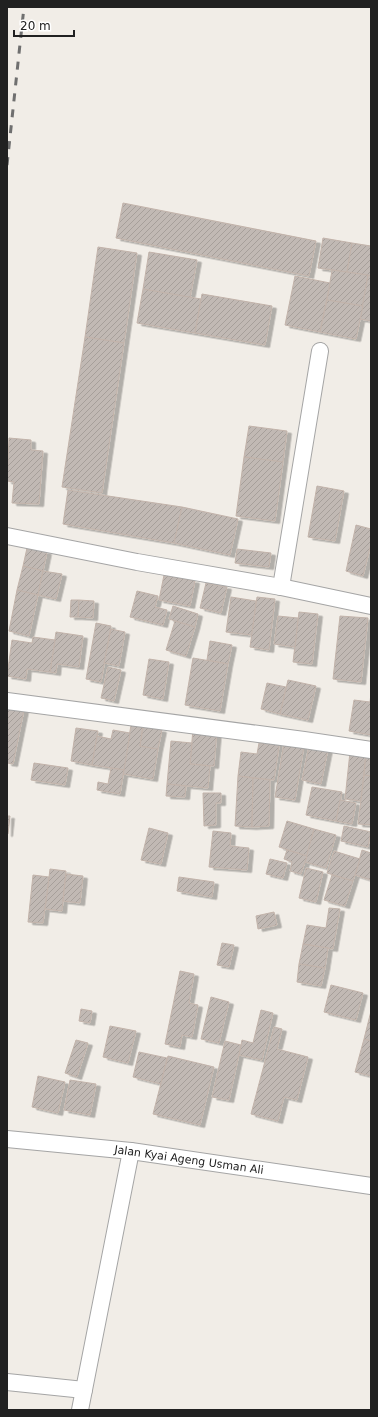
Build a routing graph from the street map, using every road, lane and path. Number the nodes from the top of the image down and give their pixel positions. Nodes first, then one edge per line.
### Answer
1 (320, 351) dead end
2 (7, 536) edge
3 (281, 587) junction
4 (371, 606) edge
5 (7, 701) edge
6 (371, 750) edge
7 (7, 1139) edge
8 (131, 1151) junction
9 (371, 1186) edge
10 (7, 1382) edge
11 (84, 1390) junction
12 (80, 1410) edge

1 - 3 street
2 - 3 street
3 - 4 street
5 - 6 street
7 - 8 street, Jalan Kyai Ageng Usman Ali
8 - 9 street, Jalan Kyai Ageng Usman Ali
8 - 11 street
10 - 11 street
11 - 12 street

